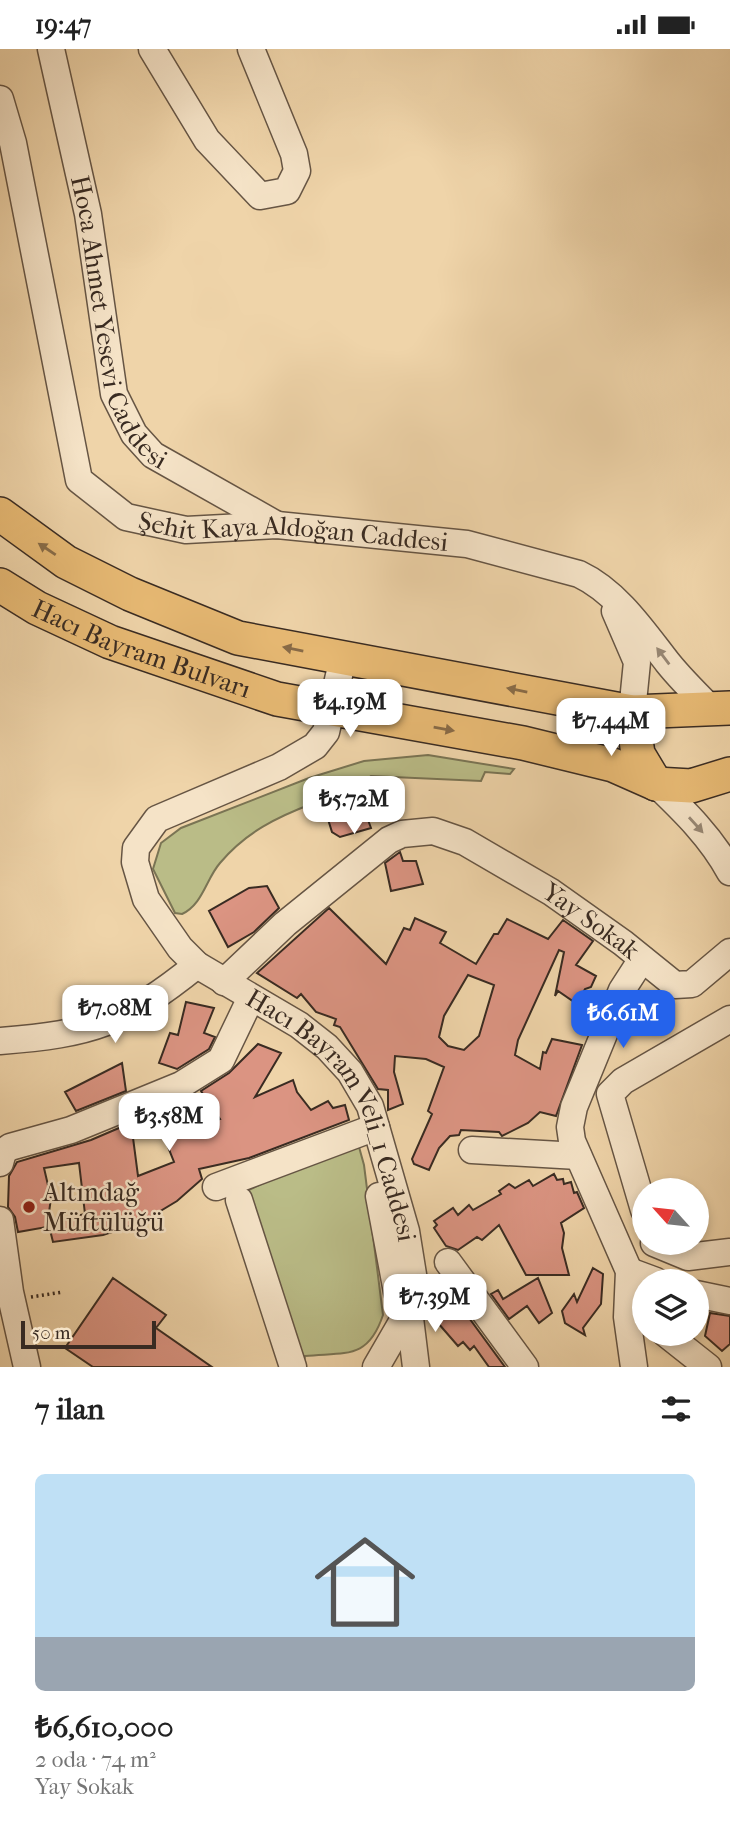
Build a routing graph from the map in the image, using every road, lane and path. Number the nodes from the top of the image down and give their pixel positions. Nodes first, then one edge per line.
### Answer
1 (51, 49) edge
2 (152, 49) edge
3 (251, 49) edge
4 (0, 99) edge
5 (0, 514) edge
6 (278, 525) junction
7 (0, 585) edge
8 (606, 594) junction
9 (343, 658) junction
10 (332, 708) junction
11 (632, 712) junction
12 (723, 713) edge
13 (730, 774) edge
14 (656, 784) junction
15 (730, 872) edge
16 (730, 952) edge
17 (642, 959) junction
18 (197, 965) junction
19 (224, 982) junction
20 (246, 1008) junction
21 (730, 1019) edge
22 (0, 1041) edge
23 (368, 1129) junction
24 (574, 1145) junction
25 (472, 1150) dead end
26 (0, 1163) edge
27 (635, 1178) edge
28 (0, 1220) edge
29 (730, 1252) edge
30 (709, 1254) edge
31 (683, 1255) edge
32 (705, 1255) edge
33 (448, 1262) dead end
34 (629, 1271) junction
35 (632, 1272) edge
36 (632, 1287) edge
37 (62, 1292) dead end
38 (709, 1297) edge
39 (12, 1300) junction
40 (730, 1301) edge
41 (409, 1310) junction
42 (635, 1346) edge
43 (681, 1346) edge
44 (26, 1362) edge
45 (293, 1367) edge
46 (376, 1367) edge
47 (416, 1367) edge
48 (525, 1367) edge
49 (634, 1367) edge
50 (708, 1367) edge

1 - 6 street, Hoca Ahmet Yesevi Caddesi
2 - 3 street
4 - 6 street, Şehit Kaya Aldoğan Caddesi
9 -> 5 main road, Hacı Bayram Bulvarı
6 - 8 street, Şehit Kaya Aldoğan Caddesi
7 - 10 main road, Hacı Bayram Bulvarı
8 - 11 street
12 -> 8 street, Şehit Kaya Aldoğan Caddesi
9 - 10 street, Hacı Bayram Veli_1 Caddesi
11 -> 9 main road, Hacı Bayram Bulvarı
10 -> 14 main road, Hacı Bayram Bulvarı
10 - 18 street, Hacı Bayram Veli_1 Caddesi
11 - 12 main road, Hacı Bayram Bulvarı
11 - 14 main road
13 - 14 main road, Hacı Bayram Bulvarı
14 -> 15 street
16 - 17 street
17 - 19 street, Yay Sokak
17 - 24 street, Yay Sokak
18 - 19 street, Hacı Bayram Veli_1 Caddesi
18 - 22 street
19 - 20 street, Hacı Bayram Veli_1 Caddesi
19 - 23 street, Hacı Bayram Veli_1 Caddesi
20 - 23 street, Hacı Bayram Veli_1 Caddesi
20 - 26 street
21 - 27 street
23 - 41 street, Hacı Bayram Veli_1 Caddesi
23 - 45 street
24 - 25 street
24 - 34 street
28 - 39 street
29 - 30 street
31 - 32 street
33 - 48 street
34 - 35 street
34 - 36 street
37 - 39 path
38 - 40 street
39 - 44 street
41 - 46 street, Hacı Bayram Veli_1 Caddesi
41 - 47 street
42 - 49 street
43 - 50 street

